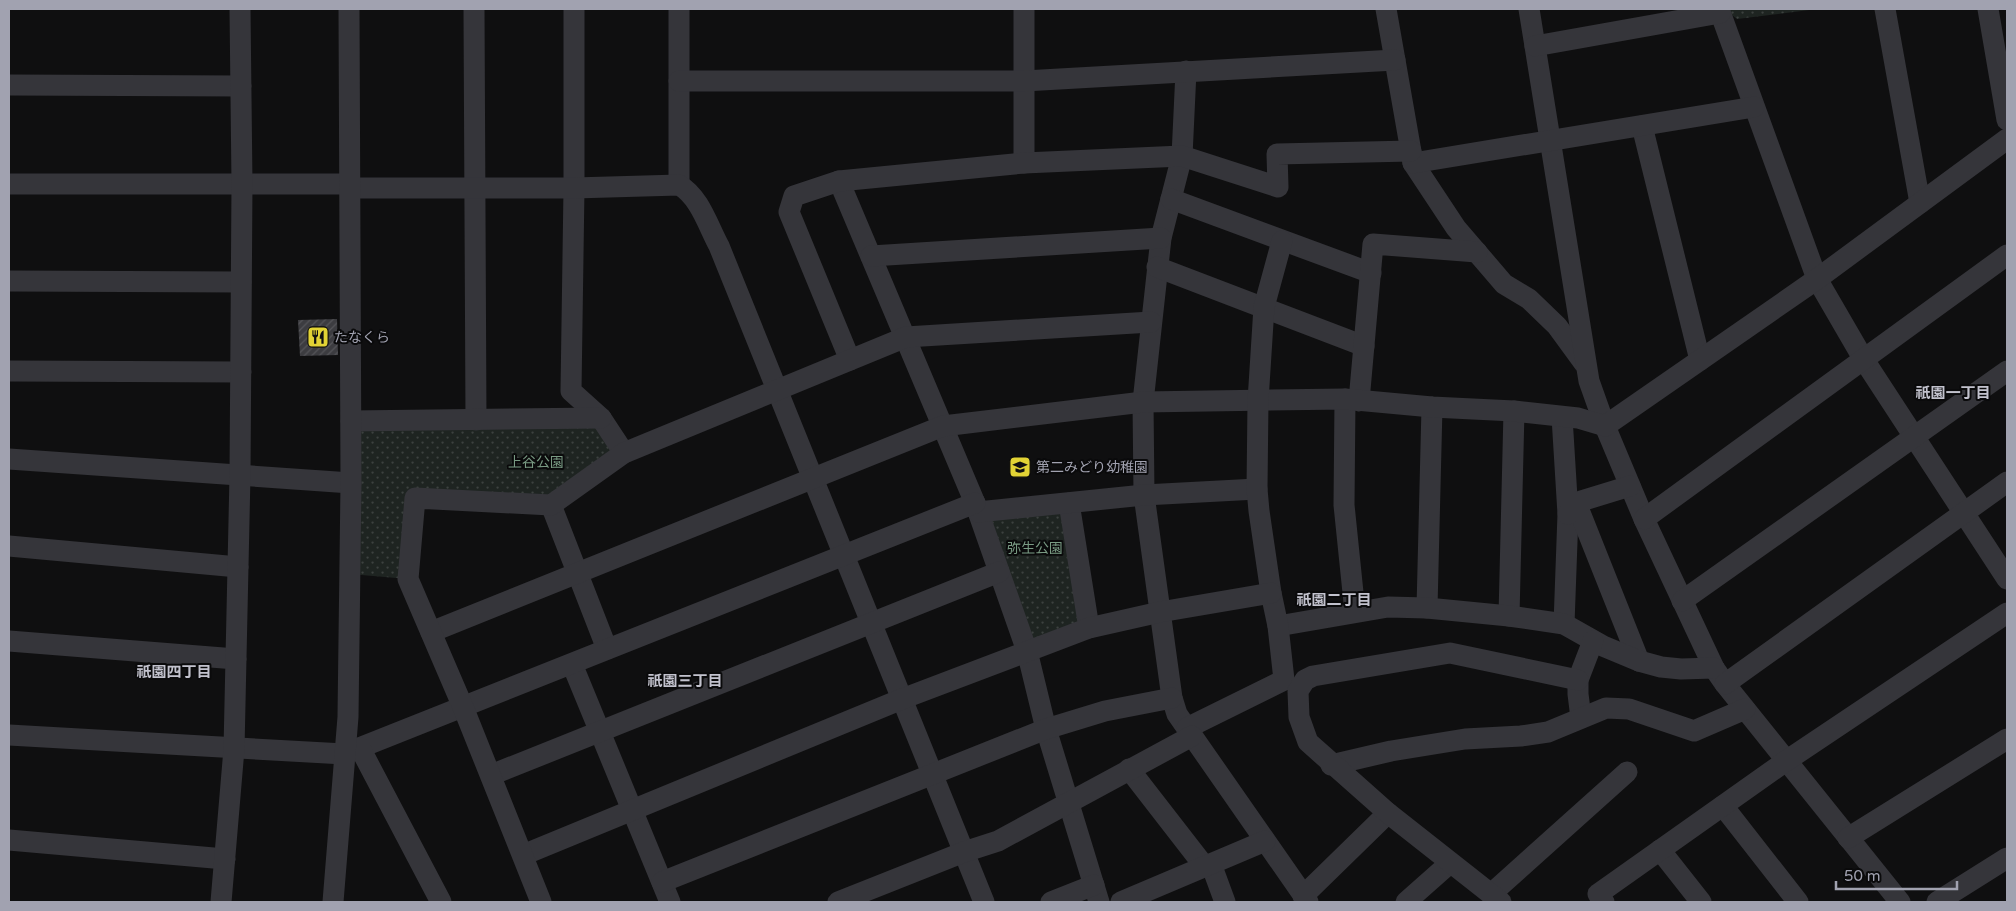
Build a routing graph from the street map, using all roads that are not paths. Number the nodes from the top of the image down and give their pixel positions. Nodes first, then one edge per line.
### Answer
1 (240, 9) edge
2 (349, 9) edge
3 (474, 9) edge
4 (574, 9) edge
5 (679, 9) edge
6 (1024, 9) edge
7 (1386, 9) edge
8 (1529, 9) edge
9 (1885, 9) edge
10 (1988, 9) edge
11 (1720, 11) edge
12 (1535, 46) junction
13 (1395, 60) junction
14 (1186, 71) junction
15 (679, 81) junction
16 (1024, 82) junction
17 (9, 86) edge
18 (241, 86) junction
19 (1754, 107) junction
20 (2007, 120) edge
21 (1642, 126) junction
22 (2007, 138) edge
23 (1550, 141) junction
24 (1182, 156) junction
25 (1412, 157) junction
26 (1024, 163) junction
27 (839, 180) junction
28 (9, 184) edge
29 (242, 184) junction
30 (350, 186) junction
31 (679, 186) junction
32 (475, 188) junction
33 (574, 188) junction
34 (1171, 199) junction
35 (1920, 202) junction
36 (1161, 238) junction
37 (1282, 240) junction
38 (1477, 252) junction
39 (2007, 255) edge
40 (871, 256) junction
41 (1157, 267) junction
42 (1371, 273) junction
43 (1817, 279) junction
44 (9, 281) edge
45 (242, 282) junction
46 (1264, 307) junction
47 (1151, 322) junction
48 (906, 337) junction
49 (1364, 346) junction
50 (850, 360) junction
51 (1700, 360) junction
52 (1864, 360) junction
53 (1587, 366) junction
54 (2007, 371) edge
55 (9, 372) edge
56 (241, 372) junction
57 (776, 390) junction
58 (571, 391) junction
59 (1352, 400) junction
60 (1258, 401) junction
61 (1143, 402) junction
62 (1432, 407) junction
63 (1514, 411) junction
64 (1562, 416) junction
65 (570, 418) junction
66 (601, 418) junction
67 (476, 420) junction
68 (351, 421) junction
69 (943, 426) junction
70 (1605, 426) junction
71 (1915, 436) junction
72 (624, 453) junction
73 (9, 458) edge
74 (240, 475) junction
75 (812, 479) junction
76 (2007, 482) edge
77 (351, 484) junction
78 (1630, 486) junction
79 (1257, 489) junction
80 (1144, 495) junction
81 (1069, 503) junction
82 (551, 505) junction
83 (977, 508) junction
84 (1572, 509) junction
85 (1965, 512) junction
86 (1644, 519) junction
87 (9, 546) edge
88 (843, 556) junction
89 (238, 567) junction
90 (999, 572) junction
91 (577, 573) junction
92 (2007, 579) edge
93 (1271, 593) junction
94 (1682, 601) junction
95 (1427, 608) junction
96 (1160, 612) junction
97 (1355, 612) junction
98 (2007, 612) edge
99 (1509, 616) junction
100 (871, 623) junction
101 (1564, 624) junction
102 (1278, 626) junction
103 (1088, 628) junction
104 (431, 632) junction
105 (9, 641) edge
106 (1594, 641) junction
107 (608, 650) junction
108 (1027, 651) junction
109 (236, 660) junction
110 (1638, 661) junction
111 (572, 664) junction
112 (1720, 676) junction
113 (1578, 680) junction
114 (1172, 698) junction
115 (902, 699) junction
116 (464, 707) junction
117 (1745, 709) junction
118 (1581, 718) junction
119 (1046, 729) junction
120 (600, 731) junction
121 (1189, 732) junction
122 (9, 736) edge
123 (2007, 739) edge
124 (234, 749) junction
125 (352, 751) junction
126 (1786, 761) junction
127 (1332, 765) junction
128 (1129, 769) junction
129 (1626, 772) dead end
130 (491, 775) junction
131 (932, 775) junction
132 (1069, 804) junction
133 (1723, 806) junction
134 (632, 810) junction
135 (1388, 813) junction
136 (1848, 838) junction
137 (9, 840) edge
138 (1265, 841) junction
139 (1660, 850) junction
140 (964, 852) junction
141 (523, 855) junction
142 (2007, 858) edge
143 (225, 859) junction
144 (1450, 863) junction
145 (1208, 865) junction
146 (662, 882) junction
147 (1097, 894) edge
148 (1496, 898) edge
149 (1305, 899) edge
150 (221, 902) edge
151 (333, 902) edge
152 (441, 902) edge
153 (541, 902) edge
154 (670, 902) edge
155 (838, 902) edge
156 (984, 902) edge
157 (1050, 902) edge
158 (1121, 902) edge
159 (1225, 902) edge
160 (1406, 902) edge
161 (1604, 902) edge
162 (1701, 902) edge
163 (1798, 902) edge
164 (1900, 902) edge
165 (1937, 902) edge

1 - 18 street
2 - 30 street
3 - 32 street
4 - 33 street
5 - 15 street
6 - 16 street
7 - 13 street
8 - 12 street
9 - 35 street
10 - 20 street
11 - 12 street
11 - 19 street
12 - 23 street
13 - 14 street
13 - 25 street
14 - 16 street
14 - 24 street
15 - 16 street
15 - 31 street
16 - 26 street
17 - 18 street
18 - 29 street
19 - 21 street
19 - 43 street
21 - 23 street
21 - 51 street
22 - 35 street
23 - 25 street
23 - 53 street
24 - 25 street
24 - 26 street
24 - 34 street
25 - 38 street
26 - 27 street
27 - 40 street
27 - 50 street
28 - 29 street
29 - 30 street
29 - 45 street
30 - 32 street
30 - 68 street
31 - 33 street
31 - 57 street
32 - 33 street
32 - 67 street
33 - 58 street
34 - 36 street
34 - 37 street
35 - 43 street
36 - 40 street
36 - 41 street
37 - 42 street
37 - 46 street
38 - 42 street
38 - 53 street
39 - 52 street
40 - 48 street
41 - 46 street
41 - 47 street
42 - 49 street
43 - 51 street
43 - 52 street
44 - 45 street
45 - 56 street
46 - 49 street
46 - 60 street
47 - 48 street
47 - 61 street
48 - 50 street
48 - 69 street
49 - 59 street
50 - 57 street
51 - 70 street
52 - 71 street
52 - 86 street
53 - 70 street
54 - 71 street
55 - 56 street
56 - 74 street
57 - 72 street
57 - 75 street
58 - 65 street
58 - 66 street
59 - 60 street
59 - 62 street
59 - 97 street
60 - 61 street
60 - 79 street
61 - 69 street
61 - 80 street
62 - 63 street
62 - 95 street
63 - 64 street
63 - 99 street
64 - 70 street
64 - 84 street
65 - 66 street
65 - 67 street
66 - 72 street
67 - 68 street
68 - 77 street
69 - 75 street
69 - 83 street
70 - 78 street
71 - 85 street
71 - 94 street
72 - 82 street
73 - 74 street
74 - 77 street
74 - 89 street
75 - 88 street
75 - 91 street
76 - 85 street
77 - 125 street
78 - 84 street
78 - 86 street
79 - 80 street
79 - 93 street
80 - 81 street
80 - 96 street
81 - 83 street
81 - 103 street
82 - 91 street
82 - 104 street
83 - 88 street
83 - 90 street
84 - 101 street
84 - 110 street
85 - 92 street
85 - 112 street
86 - 94 street
87 - 89 street
88 - 100 street
88 - 107 street
89 - 109 street
90 - 100 street
90 - 108 street
91 - 104 street
91 - 107 street
93 - 96 street
93 - 102 street
94 - 112 street
95 - 97 street
95 - 99 street
96 - 103 street
96 - 114 street
97 - 102 street
98 - 126 street
99 - 101 street
100 - 115 street
100 - 120 street
101 - 106 street
102 - 121 street
103 - 108 street
104 - 116 street
105 - 109 street
106 - 110 street
106 - 113 street
107 - 111 street
108 - 115 street
108 - 119 street
109 - 124 street
110 - 112 street
111 - 116 street
111 - 120 street
112 - 117 street
113 - 118 street
113 - 127 street
114 - 119 street
114 - 121 street
115 - 131 street
115 - 134 street
116 - 125 street
116 - 130 street
117 - 118 street
117 - 126 street
118 - 127 street
119 - 131 street
119 - 132 street
120 - 130 street
120 - 134 street
121 - 128 street
121 - 138 street
122 - 124 street
123 - 136 street
124 - 125 street
124 - 143 street
125 - 151 street
125 - 152 street
126 - 133 street
126 - 136 street
127 - 135 street
128 - 132 street
128 - 145 street
129 - 148 street
130 - 141 street
131 - 140 street
131 - 146 street
132 - 140 street
132 - 147 street
133 - 139 street
133 - 163 street
134 - 141 street
134 - 146 street
135 - 144 street
135 - 149 street
136 - 164 street
137 - 143 street
138 - 145 street
138 - 149 street
139 - 161 street
139 - 162 street
140 - 155 street
140 - 156 street
141 - 153 street
142 - 165 street
143 - 150 street
144 - 148 street
144 - 160 street
145 - 158 street
145 - 159 street
146 - 154 street
147 - 157 street

